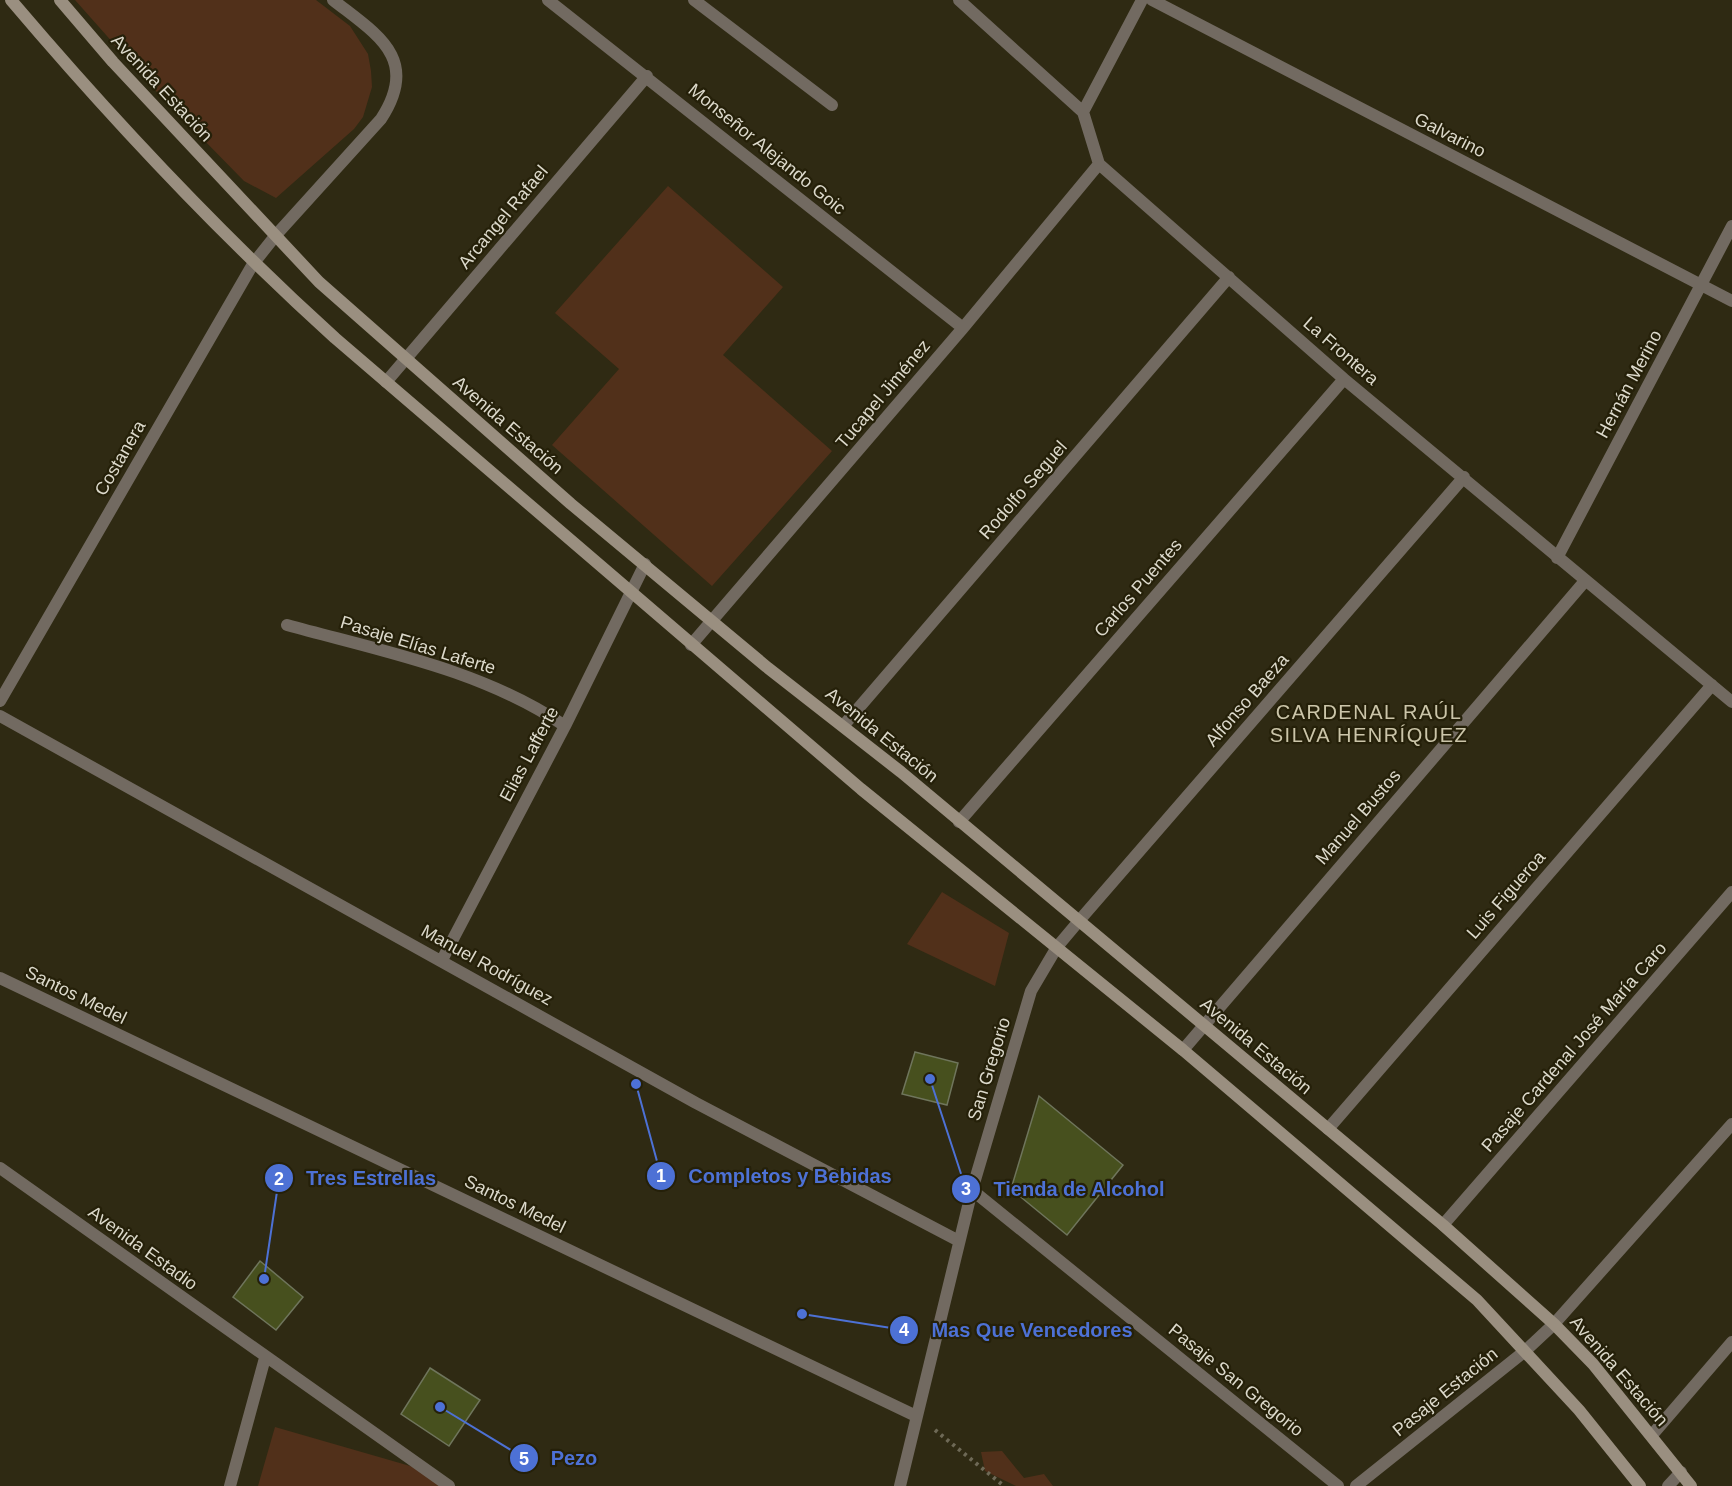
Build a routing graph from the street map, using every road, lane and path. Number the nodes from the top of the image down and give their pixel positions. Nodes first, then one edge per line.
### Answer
1 (11, 0) edge
2 (60, 0) edge
3 (333, 0) edge
4 (548, 0) edge
5 (694, 0) edge
6 (959, 0) edge
7 (1142, 0) edge
8 (1152, 0) edge
9 (647, 76) junction
10 (832, 105) dead end
11 (1083, 112) junction
12 (1099, 164) junction
13 (1732, 226) edge
14 (276, 235) junction
15 (254, 264) junction
16 (1229, 277) junction
17 (1701, 285) junction
18 (1732, 301) edge
19 (963, 328) junction
20 (406, 360) junction
21 (1344, 379) junction
22 (386, 382) junction
23 (1464, 477) junction
24 (1557, 558) junction
25 (645, 564) junction
26 (1585, 581) junction
27 (631, 591) junction
28 (713, 621) junction
29 (287, 625) dead end
30 (691, 645) junction
31 (1712, 685) junction
32 (0, 701) edge
33 (1732, 702) edge
34 (0, 716) edge
35 (844, 725) junction
36 (565, 726) junction
37 (959, 822) junction
38 (1732, 892) edge
39 (1078, 922) junction
40 (1057, 947) junction
41 (442, 960) junction
42 (0, 978) edge
43 (1204, 1025) junction
44 (1183, 1050) junction
45 (1732, 1124) edge
46 (1328, 1129) junction
47 (0, 1168) edge
48 (972, 1190) junction
49 (1443, 1225) junction
50 (959, 1240) junction
51 (1554, 1324) junction
52 (1732, 1342) edge
53 (1525, 1351) junction
54 (265, 1358) junction
55 (916, 1416) junction
56 (1652, 1435) junction
57 (1681, 1472) junction
58 (230, 1486) edge
59 (449, 1486) edge
60 (900, 1486) edge
61 (1004, 1486) edge
62 (1338, 1486) edge
63 (1356, 1486) edge
64 (1640, 1486) edge
65 (1668, 1486) edge
66 (1691, 1486) edge

1 - 15 street
2 - 14 street, Avenida Estación
3 - 14 street, Costanera
4 - 9 street, Monseñor Alejando Goic
5 - 10 street
6 - 11 street
7 - 11 street
8 - 17 street, Galvarino
9 - 19 street, Monseñor Alejando Goic
9 - 20 street, Arcangel Rafael
11 - 12 street
12 - 16 street, La Frontera
12 - 19 street, Tucapel Jiménez
13 - 17 street, Hernán Merino
14 - 15 street, Costanera
14 - 20 street, Avenida Estación
15 - 22 street
15 - 32 street, Costanera
16 - 21 street, La Frontera
16 - 35 street, Rodolfo Seguel
17 - 18 street, Galvarino
17 - 24 street, Hernán Merino
19 - 28 street, Tucapel Jiménez
20 - 22 street, Arcangel Rafael
20 - 25 street, Avenida Estación
21 - 23 street, La Frontera
21 - 37 street, Carlos Puentes
22 - 27 street
23 - 24 street, La Frontera
23 - 39 street, Alfonso Baeza
24 - 26 street, La Frontera
25 - 27 street, Elias Lafferte
25 - 28 street, Avenida Estación
26 - 31 street, La Frontera
26 - 43 street, Manuel Bustos
27 - 30 street
27 - 36 street, Elias Lafferte
28 - 30 street, Tucapel Jiménez
28 - 35 street, Avenida Estación
29 - 36 street, Pasaje Elías Laferte
30 - 40 street
31 - 33 street, La Frontera
31 - 46 street, Luis Figueroa
34 - 41 street, Manuel Rodríguez
35 - 37 street, Avenida Estación
36 - 41 street, Elias Lafferte
37 - 39 street, Avenida Estación
38 - 49 street, Pasaje Cardenal José María Caro
39 - 40 street, Alfonso Baeza
39 - 43 street, Avenida Estación
40 - 44 street
40 - 48 street, San Gregorio
41 - 50 street, Manuel Rodríguez
42 - 55 street, Santos Medel
43 - 44 street, Manuel Bustos
43 - 46 street, Avenida Estación
44 - 53 street
45 - 51 street, Pasaje Estación
46 - 49 street, Avenida Estación
47 - 54 street, Avenida Estadio
48 - 50 street, San Gregorio
48 - 62 street, Pasaje San Gregorio
49 - 51 street, Avenida Estación
50 - 55 street, San Gregorio
51 - 53 street, Pasaje Estación
51 - 56 street, Avenida Estación
52 - 56 street
53 - 63 street, Pasaje Estación
53 - 64 street
54 - 58 street
54 - 59 street, Avenida Estadio
55 - 60 street, San Gregorio
55 - 61 path
56 - 57 street, Avenida Estación
57 - 65 street
57 - 66 street, Avenida Estación

